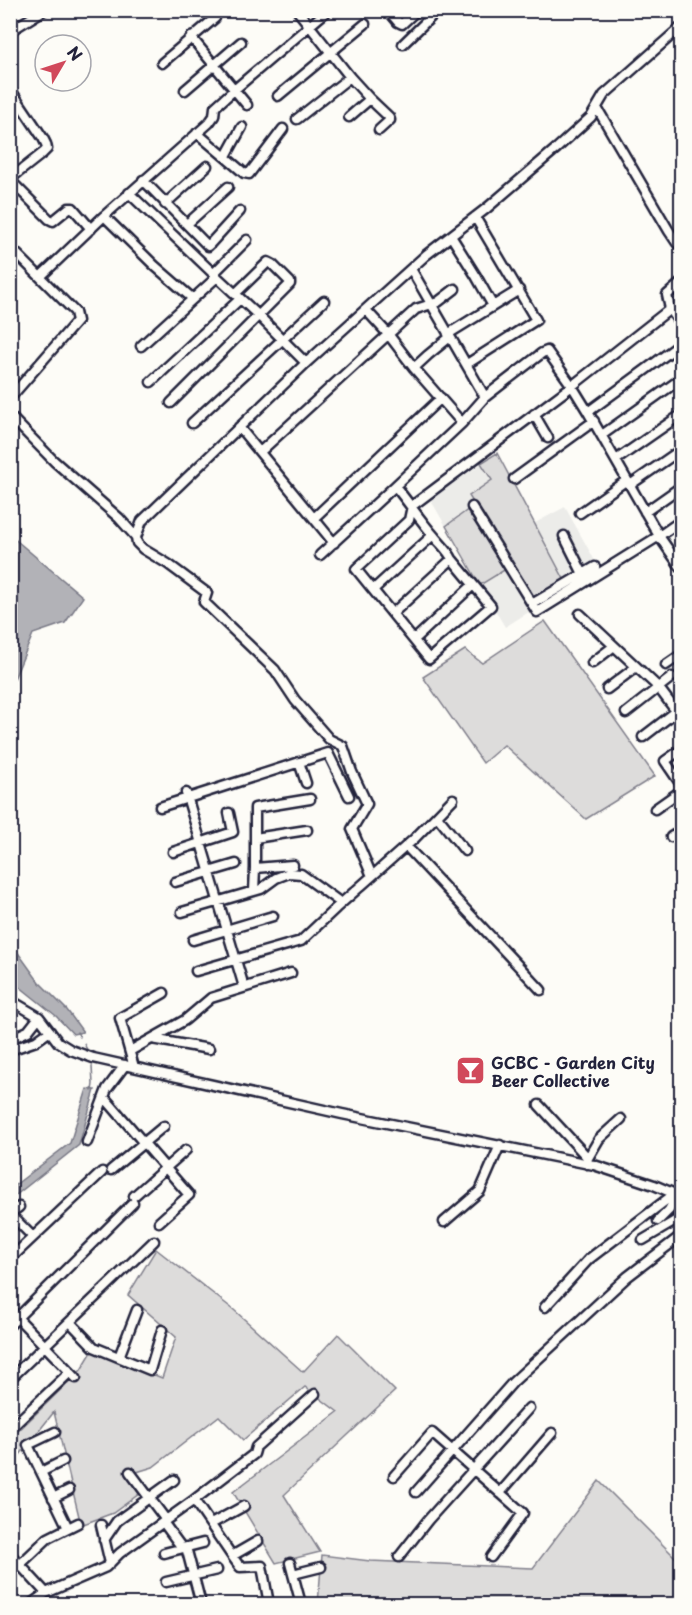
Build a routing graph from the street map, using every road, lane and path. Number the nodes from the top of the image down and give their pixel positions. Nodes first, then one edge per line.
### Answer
1 (44, 10) edge
2 (297, 10) edge
3 (328, 10) edge
4 (388, 10) edge
5 (417, 10) edge
6 (438, 10) edge
7 (215, 18) dead end
8 (365, 24) dead end
9 (310, 26) junction
10 (681, 26) edge
11 (10, 31) edge
12 (191, 38) junction
13 (241, 42) dead end
14 (403, 44) dead end
15 (331, 52) junction
16 (162, 63) dead end
17 (214, 65) junction
18 (350, 77) junction
19 (10, 89) edge
20 (185, 90) dead end
21 (234, 90) junction
22 (278, 96) dead end
23 (370, 99) junction
24 (247, 105) dead end
25 (597, 108) junction
26 (350, 117) dead end
27 (297, 119) dead end
28 (242, 128) dead end
29 (283, 129) dead end
30 (379, 130) dead end
31 (197, 133) junction
32 (226, 156) junction
33 (207, 166) dead end
34 (10, 180) edge
35 (143, 180) junction
36 (228, 187) dead end
37 (129, 193) junction
38 (165, 204) junction
39 (240, 211) dead end
40 (104, 216) junction
41 (475, 218) junction
42 (186, 224) junction
43 (91, 229) junction
44 (451, 236) junction
45 (247, 240) dead end
46 (681, 246) edge
47 (10, 247) edge
48 (411, 269) junction
49 (215, 276) junction
50 (40, 277) junction
51 (681, 282) edge
52 (455, 289) dead end
53 (519, 290) junction
54 (238, 296) junction
55 (193, 299) junction
56 (324, 301) dead end
57 (432, 304) junction
58 (493, 306) junction
59 (670, 309) junction
60 (366, 310) junction
61 (259, 316) junction
62 (681, 326) edge
63 (388, 334) junction
64 (449, 335) junction
65 (283, 340) junction
66 (681, 343) edge
67 (141, 346) dead end
68 (306, 363) junction
69 (467, 364) junction
70 (414, 368) junction
71 (681, 378) edge
72 (151, 381) dead end
73 (572, 386) junction
74 (485, 397) junction
75 (10, 398) edge
76 (441, 398) junction
77 (171, 403) dead end
78 (588, 412) junction
79 (534, 414) junction
80 (681, 414) edge
81 (10, 416) edge
82 (594, 421) junction
83 (192, 423) dead end
84 (462, 423) junction
85 (239, 427) junction
86 (602, 435) junction
87 (548, 438) dead end
88 (681, 449) edge
89 (260, 452) junction
90 (616, 460) junction
91 (514, 479) dead end
92 (629, 483) junction
93 (395, 486) junction
94 (681, 486) edge
95 (412, 506) junction
96 (472, 507) dead end
97 (645, 512) junction
98 (580, 513) dead end
99 (314, 518) junction
100 (681, 520) edge
101 (433, 536) junction
102 (564, 536) dead end
103 (659, 536) junction
104 (136, 537) junction
105 (334, 543) junction
106 (320, 555) dead end
107 (452, 559) junction
108 (680, 564) edge
109 (595, 567) dead end
110 (583, 574) junction
111 (473, 585) junction
112 (374, 589) junction
113 (532, 604) junction
114 (393, 613) junction
115 (580, 615) dead end
116 (414, 640) junction
117 (614, 646) junction
118 (681, 654) edge
119 (592, 663) dead end
120 (666, 665) dead end
121 (636, 667) junction
122 (672, 677) dead end
123 (658, 687) junction
124 (607, 689) dead end
125 (679, 709) edge
126 (626, 712) dead end
127 (681, 720) edge
128 (643, 737) dead end
129 (681, 748) edge
130 (299, 762) junction
131 (306, 783) dead end
132 (681, 788) edge
133 (187, 795) junction
134 (349, 796) dead end
135 (310, 799) dead end
136 (453, 799) dead end
137 (160, 807) dead end
138 (655, 809) dead end
139 (228, 813) dead end
140 (436, 816) junction
141 (307, 830) dead end
142 (681, 830) edge
143 (671, 837) dead end
144 (255, 838) junction
145 (201, 843) junction
146 (406, 846) junction
147 (465, 851) dead end
148 (173, 852) dead end
149 (236, 864) dead end
150 (293, 865) dead end
151 (255, 868) junction
152 (210, 872) junction
153 (372, 876) junction
154 (175, 882) dead end
155 (254, 891) junction
156 (219, 902) junction
157 (341, 903) junction
158 (182, 912) dead end
159 (273, 916) dead end
160 (227, 930) junction
161 (192, 940) dead end
162 (236, 960) junction
163 (196, 971) dead end
164 (291, 973) dead end
165 (244, 987) junction
166 (541, 990) dead end
167 (164, 993) dead end
168 (10, 1005) edge
169 (39, 1017) junction
170 (50, 1031) junction
171 (10, 1039) edge
172 (152, 1039) junction
173 (209, 1049) dead end
174 (10, 1050) edge
175 (130, 1051) junction
176 (130, 1066) junction
177 (104, 1097) junction
178 (539, 1105) dead end
179 (621, 1119) dead end
180 (164, 1126) dead end
181 (87, 1142) dead end
182 (143, 1143) junction
183 (500, 1145) junction
184 (186, 1150) dead end
185 (588, 1161) junction
186 (166, 1168) junction
187 (678, 1194) edge
188 (19, 1207) dead end
189 (681, 1217) edge
190 (658, 1221) dead end
191 (159, 1222) dead end
192 (444, 1222) dead end
193 (681, 1235) edge
194 (33, 1238) junction
195 (643, 1240) dead end
196 (154, 1241) dead end
197 (10, 1259) edge
198 (545, 1306) dead end
199 (10, 1310) edge
200 (137, 1310) dead end
201 (18, 1317) junction
202 (70, 1322) junction
203 (10, 1324) edge
204 (162, 1330) dead end
205 (45, 1346) junction
206 (119, 1357) junction
207 (10, 1379) edge
208 (315, 1394) dead end
209 (529, 1408) dead end
210 (10, 1429) edge
211 (55, 1432) dead end
212 (552, 1433) dead end
213 (452, 1451) junction
214 (63, 1461) dead end
215 (474, 1469) junction
216 (40, 1472) junction
217 (130, 1472) dead end
218 (394, 1476) dead end
219 (174, 1480) dead end
220 (69, 1490) dead end
221 (416, 1492) dead end
222 (500, 1493) junction
223 (53, 1498) junction
224 (149, 1498) junction
225 (194, 1500) junction
226 (244, 1506) dead end
227 (165, 1521) junction
228 (78, 1523) dead end
229 (211, 1524) junction
230 (101, 1525) dead end
231 (68, 1528) junction
232 (104, 1540) junction
233 (258, 1541) dead end
234 (203, 1543) dead end
235 (184, 1548) junction
236 (164, 1553) dead end
237 (10, 1554) edge
238 (232, 1556) junction
239 (399, 1557) dead end
240 (491, 1557) dead end
241 (110, 1563) junction
242 (290, 1563) dead end
243 (20, 1564) junction
244 (321, 1568) dead end
245 (217, 1570) dead end
246 (10, 1574) edge
247 (293, 1574) junction
248 (193, 1576) junction
249 (166, 1582) dead end
250 (46, 1593) junction
251 (31, 1605) edge
252 (201, 1605) edge
253 (269, 1605) edge
254 (301, 1605) edge

1 - 11 street
2 - 9 street
3 - 9 street
4 - 5 street
6 - 14 street
7 - 12 street
8 - 15 street
9 - 15 street
9 - 21 street
10 - 25 street
12 - 16 street
12 - 17 street
13 - 17 street
15 - 18 street
15 - 22 street
17 - 20 street
17 - 21 street
18 - 23 street
18 - 27 street
19 - 34 street
21 - 24 street
21 - 31 street
23 - 26 street
23 - 30 street
25 - 41 street
25 - 46 street
28 - 32 street
29 - 32 street
31 - 32 street
31 - 35 street
33 - 38 street
34 - 43 street
35 - 37 street
35 - 38 street
36 - 42 street
37 - 40 street
37 - 49 street
38 - 42 street
39 - 42 street
40 - 43 street
40 - 55 street
41 - 44 street
41 - 53 street
43 - 50 street
44 - 48 street
44 - 58 street
45 - 49 street
47 - 50 street
48 - 57 street
48 - 60 street
49 - 54 street
49 - 55 street
50 - 75 street
51 - 59 street
52 - 57 street
53 - 58 street
53 - 69 street
54 - 61 street
54 - 61 street
54 - 72 street
55 - 67 street
56 - 65 street
57 - 63 street
57 - 64 street
58 - 64 street
59 - 62 street
59 - 73 street
60 - 63 street
60 - 68 street
61 - 65 street
61 - 77 street
63 - 70 street
63 - 89 street
64 - 69 street
64 - 70 street
65 - 68 street
65 - 83 street
66 - 78 street
68 - 85 street
69 - 74 street
70 - 76 street
71 - 86 street
73 - 74 street
73 - 78 street
73 - 79 street
74 - 84 street
76 - 84 street
76 - 99 street
78 - 82 street
79 - 87 street
79 - 95 street
80 - 90 street
81 - 104 street
82 - 86 street
82 - 91 street
84 - 93 street
85 - 89 street
85 - 104 street
86 - 90 street
88 - 92 street
89 - 99 street
90 - 92 street
92 - 97 street
92 - 98 street
93 - 95 street
93 - 105 street
94 - 97 street
95 - 101 street
95 - 112 street
96 - 113 street
97 - 103 street
99 - 105 street
100 - 103 street
101 - 107 street
101 - 112 street
102 - 110 street
103 - 108 street
103 - 113 street
104 - 153 street
105 - 106 street
107 - 111 street
107 - 114 street
109 - 110 street
110 - 113 street
111 - 116 street
111 - 116 street
112 - 114 street
114 - 116 street
115 - 117 street
117 - 119 street
117 - 121 street
118 - 120 street
121 - 123 street
121 - 124 street
122 - 123 street
123 - 125 street
123 - 126 street
125 - 127 street
125 - 128 street
129 - 132 street
130 - 131 street
130 - 133 street
130 - 134 street
132 - 138 street
133 - 137 street
133 - 145 street
135 - 144 street
136 - 140 street
139 - 145 street
140 - 146 street
140 - 147 street
141 - 144 street
142 - 143 street
144 - 151 street
145 - 148 street
145 - 152 street
146 - 153 street
146 - 166 street
149 - 152 street
150 - 151 street
151 - 155 street
152 - 154 street
152 - 156 street
153 - 157 street
155 - 156 street
155 - 157 street
156 - 158 street
156 - 160 street
157 - 162 street
159 - 160 street
160 - 161 street
160 - 162 street
162 - 163 street
162 - 165 street
164 - 165 street
165 - 172 street
167 - 175 street
168 - 169 street
169 - 170 street
169 - 171 street
170 - 174 street
170 - 176 street
172 - 173 street
172 - 175 street
175 - 176 street
176 - 177 street
176 - 183 street
177 - 181 street
177 - 182 street
178 - 185 street
179 - 185 street
180 - 182 street
182 - 186 street
182 - 194 street
183 - 185 street
183 - 192 street
184 - 186 street
185 - 187 street
186 - 191 street
186 - 201 street
187 - 190 street
187 - 198 street
188 - 194 street
189 - 195 street
193 - 213 street
194 - 197 street
196 - 202 street
199 - 201 street
200 - 206 street
201 - 203 street
201 - 205 street
202 - 205 street
202 - 206 street
204 - 206 street
205 - 207 street
205 - 210 street
208 - 225 street
209 - 215 street
211 - 216 street
212 - 222 street
213 - 215 street
213 - 218 street
213 - 221 street
214 - 216 street
215 - 222 street
215 - 239 street
216 - 223 street
217 - 224 street
219 - 224 street
220 - 223 street
222 - 240 street
223 - 231 street
224 - 227 street
224 - 232 street
225 - 227 street
225 - 229 street
226 - 229 street
227 - 235 street
227 - 241 street
228 - 231 street
229 - 238 street
230 - 232 street
231 - 243 street
232 - 241 street
233 - 238 street
234 - 235 street
235 - 236 street
235 - 248 street
237 - 243 street
238 - 253 street
241 - 250 street
242 - 247 street
243 - 246 street
243 - 250 street
244 - 247 street
245 - 248 street
247 - 254 street
248 - 249 street
248 - 252 street
250 - 251 street

